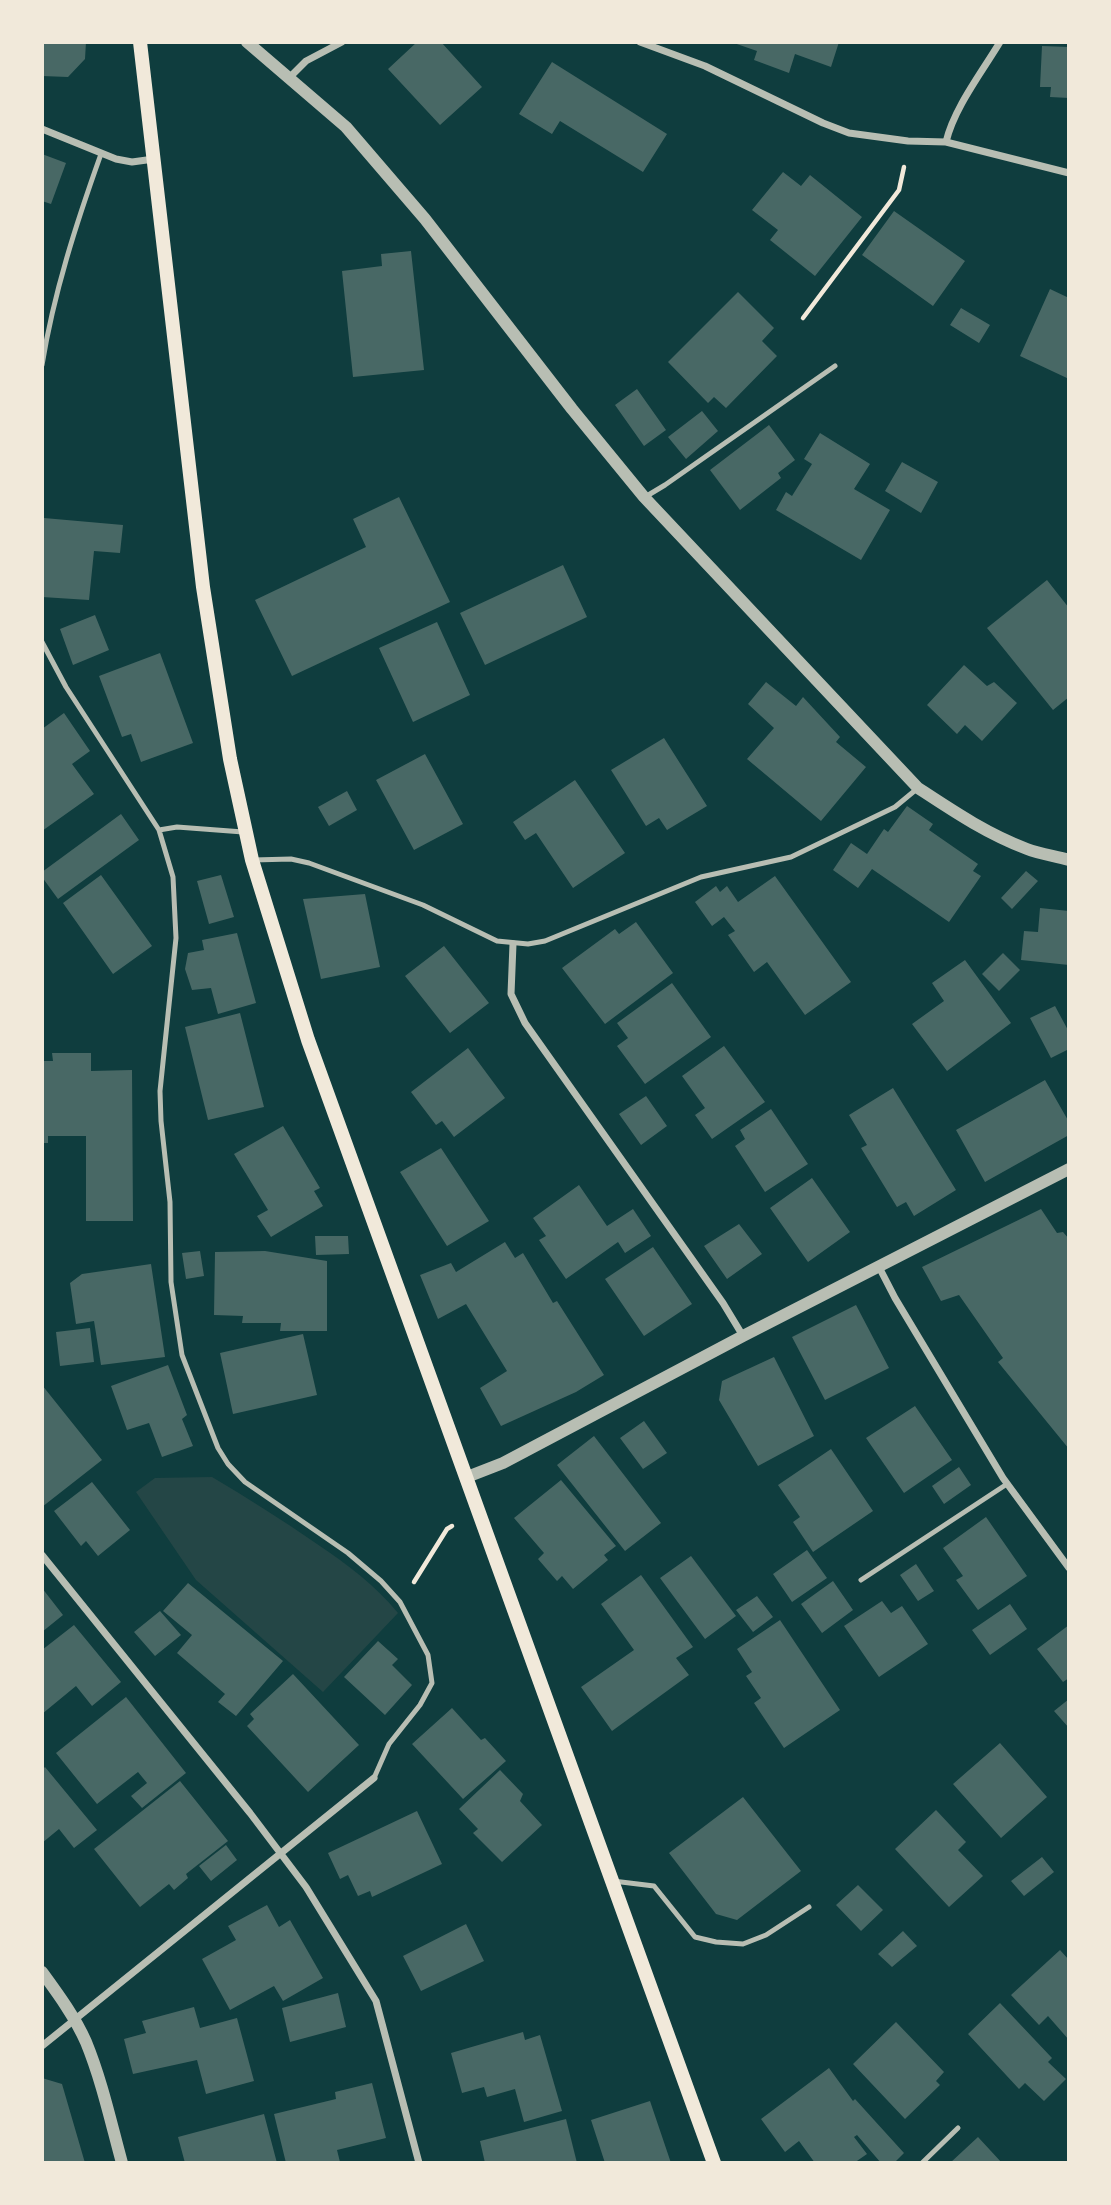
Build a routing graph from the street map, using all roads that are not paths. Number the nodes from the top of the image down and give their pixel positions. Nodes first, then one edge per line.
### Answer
1 (140, 42) edge
2 (247, 42) edge
3 (342, 42) edge
4 (640, 42) edge
5 (1000, 42) edge
6 (290, 77) junction
7 (42, 129) edge
8 (946, 142) junction
9 (101, 154) junction
10 (155, 159) junction
11 (1069, 173) edge
12 (42, 365) edge
13 (835, 366) dead end
14 (644, 497) junction
15 (42, 642) edge
16 (918, 788) junction
17 (159, 830) junction
18 (246, 832) junction
19 (252, 860) junction
20 (1069, 860) edge
21 (513, 944) junction
22 (1069, 1169) edge
23 (879, 1267) junction
24 (743, 1336) junction
25 (467, 1477) junction
26 (1007, 1484) junction
27 (42, 1555) edge
28 (1069, 1568) edge
29 (861, 1580) dead end
30 (374, 1778) joint
31 (282, 1854) junction
32 (612, 1881) junction
33 (809, 1907) dead end
34 (42, 1972) edge
35 (75, 2021) junction
36 (42, 2046) edge
37 (958, 2128) dead end
38 (122, 2163) edge
39 (419, 2163) edge
40 (714, 2163) edge
41 (922, 2163) edge

1 - 10 main road
2 - 6 street
3 - 6 street
4 - 8 street
5 - 8 street
6 - 14 street
7 - 9 street
8 - 11 street
9 - 10 street
9 - 12 lane
10 - 18 main road
13 - 14 lane
14 - 16 street
15 - 17 lane
16 - 20 street
16 - 21 lane
17 - 18 lane
17 - 30 lane
18 - 19 main road
19 - 21 lane
19 - 25 main road
21 - 24 street
22 - 23 street
23 - 24 street
23 - 26 street
24 - 25 street
25 - 32 main road
26 - 28 street
26 - 29 lane
27 - 31 street
30 - 31 street
31 - 35 street
31 - 39 street
32 - 33 lane
32 - 40 main road
34 - 35 street
35 - 36 street
35 - 38 street
37 - 41 lane

